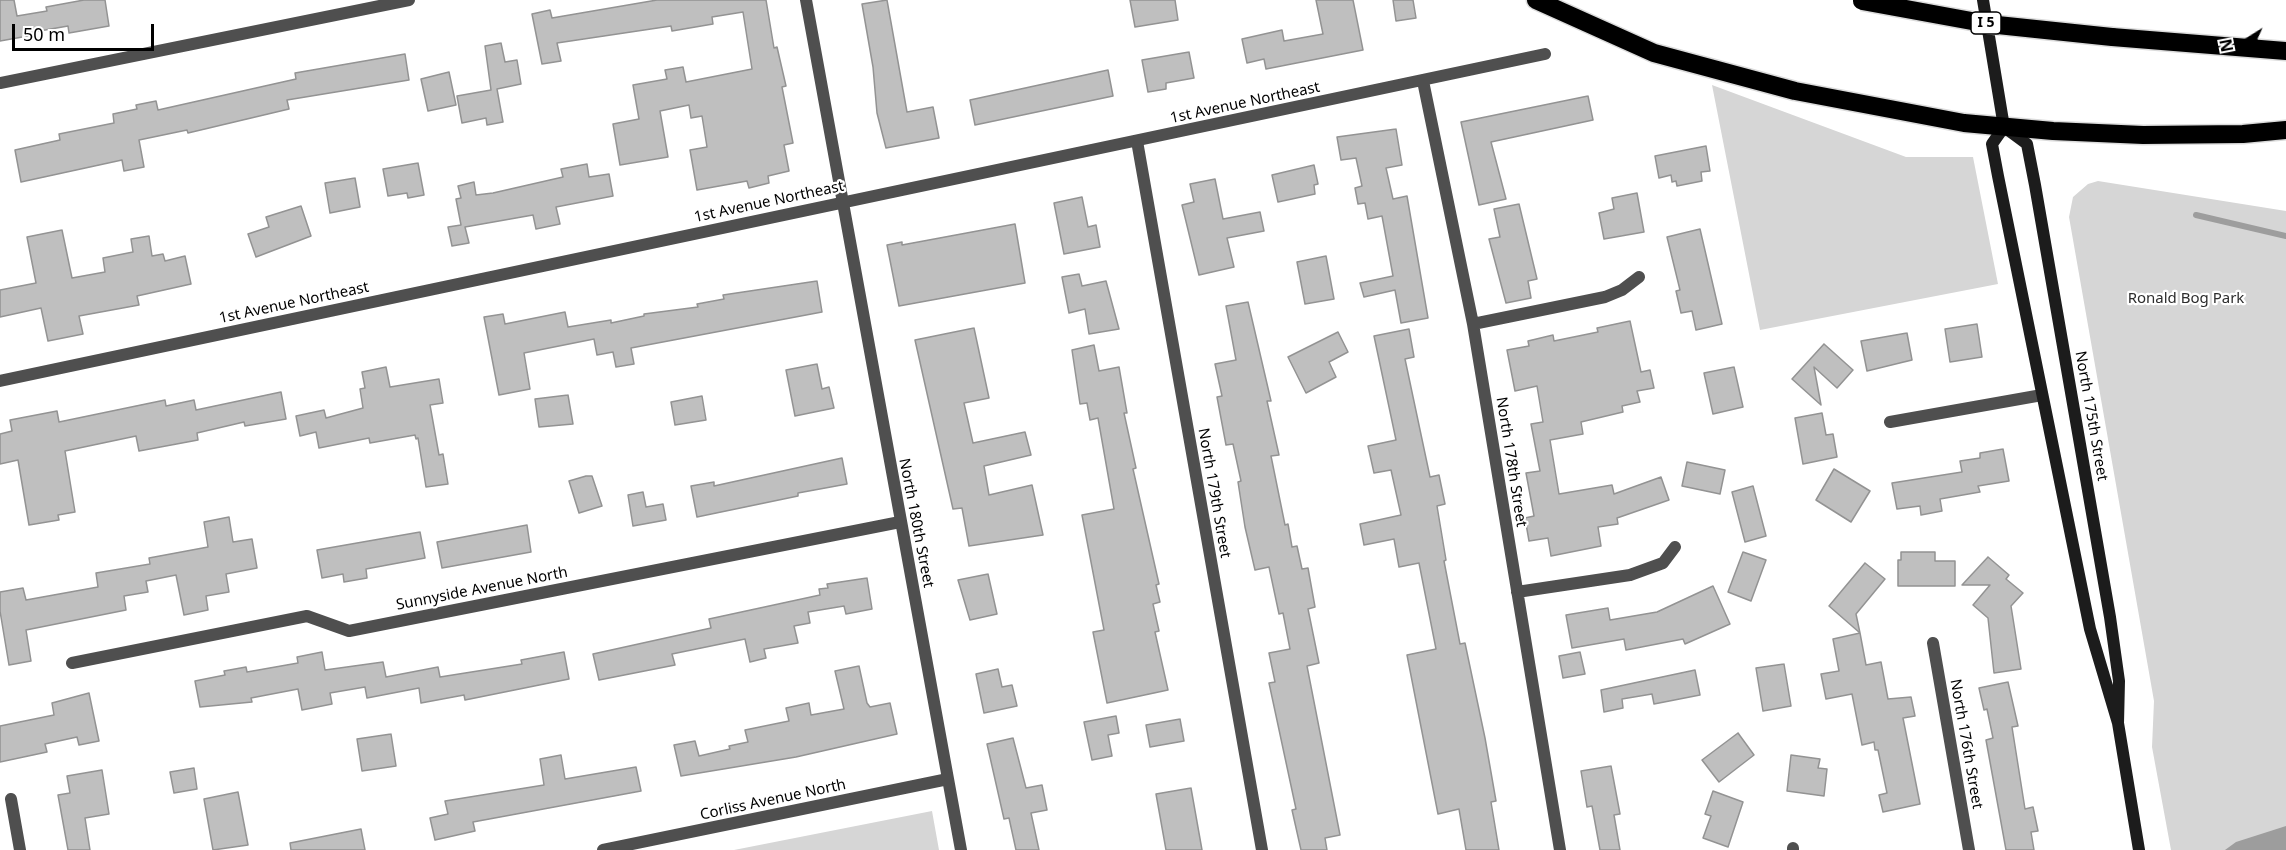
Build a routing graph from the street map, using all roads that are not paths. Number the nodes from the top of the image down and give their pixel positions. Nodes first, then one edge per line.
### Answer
1 (409, 0) edge
2 (806, 0) edge
3 (1536, 0) edge
4 (1860, 0) edge
5 (1983, 0) edge
6 (2286, 51) edge
7 (1545, 54) dead end
8 (1423, 81) junction
9 (0, 83) edge
10 (2004, 127) junction
11 (2286, 130) edge
12 (1137, 141) junction
13 (841, 202) junction
14 (1639, 277) dead end
15 (1473, 324) junction
16 (0, 381) edge
17 (2042, 395) junction
18 (1890, 422) dead end
19 (900, 522) junction
20 (1675, 547) dead end
21 (1517, 592) junction
22 (1933, 643) dead end
23 (72, 663) dead end
24 (2118, 723) junction
25 (948, 779) junction
26 (11, 799) dead end
27 (20, 850) edge
28 (603, 850) edge
29 (961, 850) edge
30 (1262, 850) edge
31 (1560, 850) edge
32 (1969, 850) edge
33 (2139, 850) edge

1 - 9 street
2 - 13 street, North 180th Street
3 - 10 highway
4 - 6 highway, I 5, bridge
5 - 10 main road
7 - 8 street, 1st Avenue Northeast
8 - 12 street, 1st Avenue Northeast
8 - 15 street, North 178th Street
10 - 11 highway
10 - 17 main road, North 175th Street
10 - 24 main road, North 175th Street
12 - 13 street, 1st Avenue Northeast
12 - 30 street, North 179th Street
13 - 16 street, 1st Avenue Northeast
13 - 19 street, North 180th Street
14 - 15 street
15 - 21 street, North 178th Street
17 - 18 street
17 - 24 main road, North 175th Street
19 - 23 street, Sunnyside Avenue North
19 - 25 street, North 180th Street
20 - 21 street
21 - 31 street, North 178th Street
22 - 32 street, North 176th Street
24 - 33 main road, North 175th Street
25 - 28 street, Corliss Avenue North
25 - 29 street, North 180th Street
26 - 27 street

